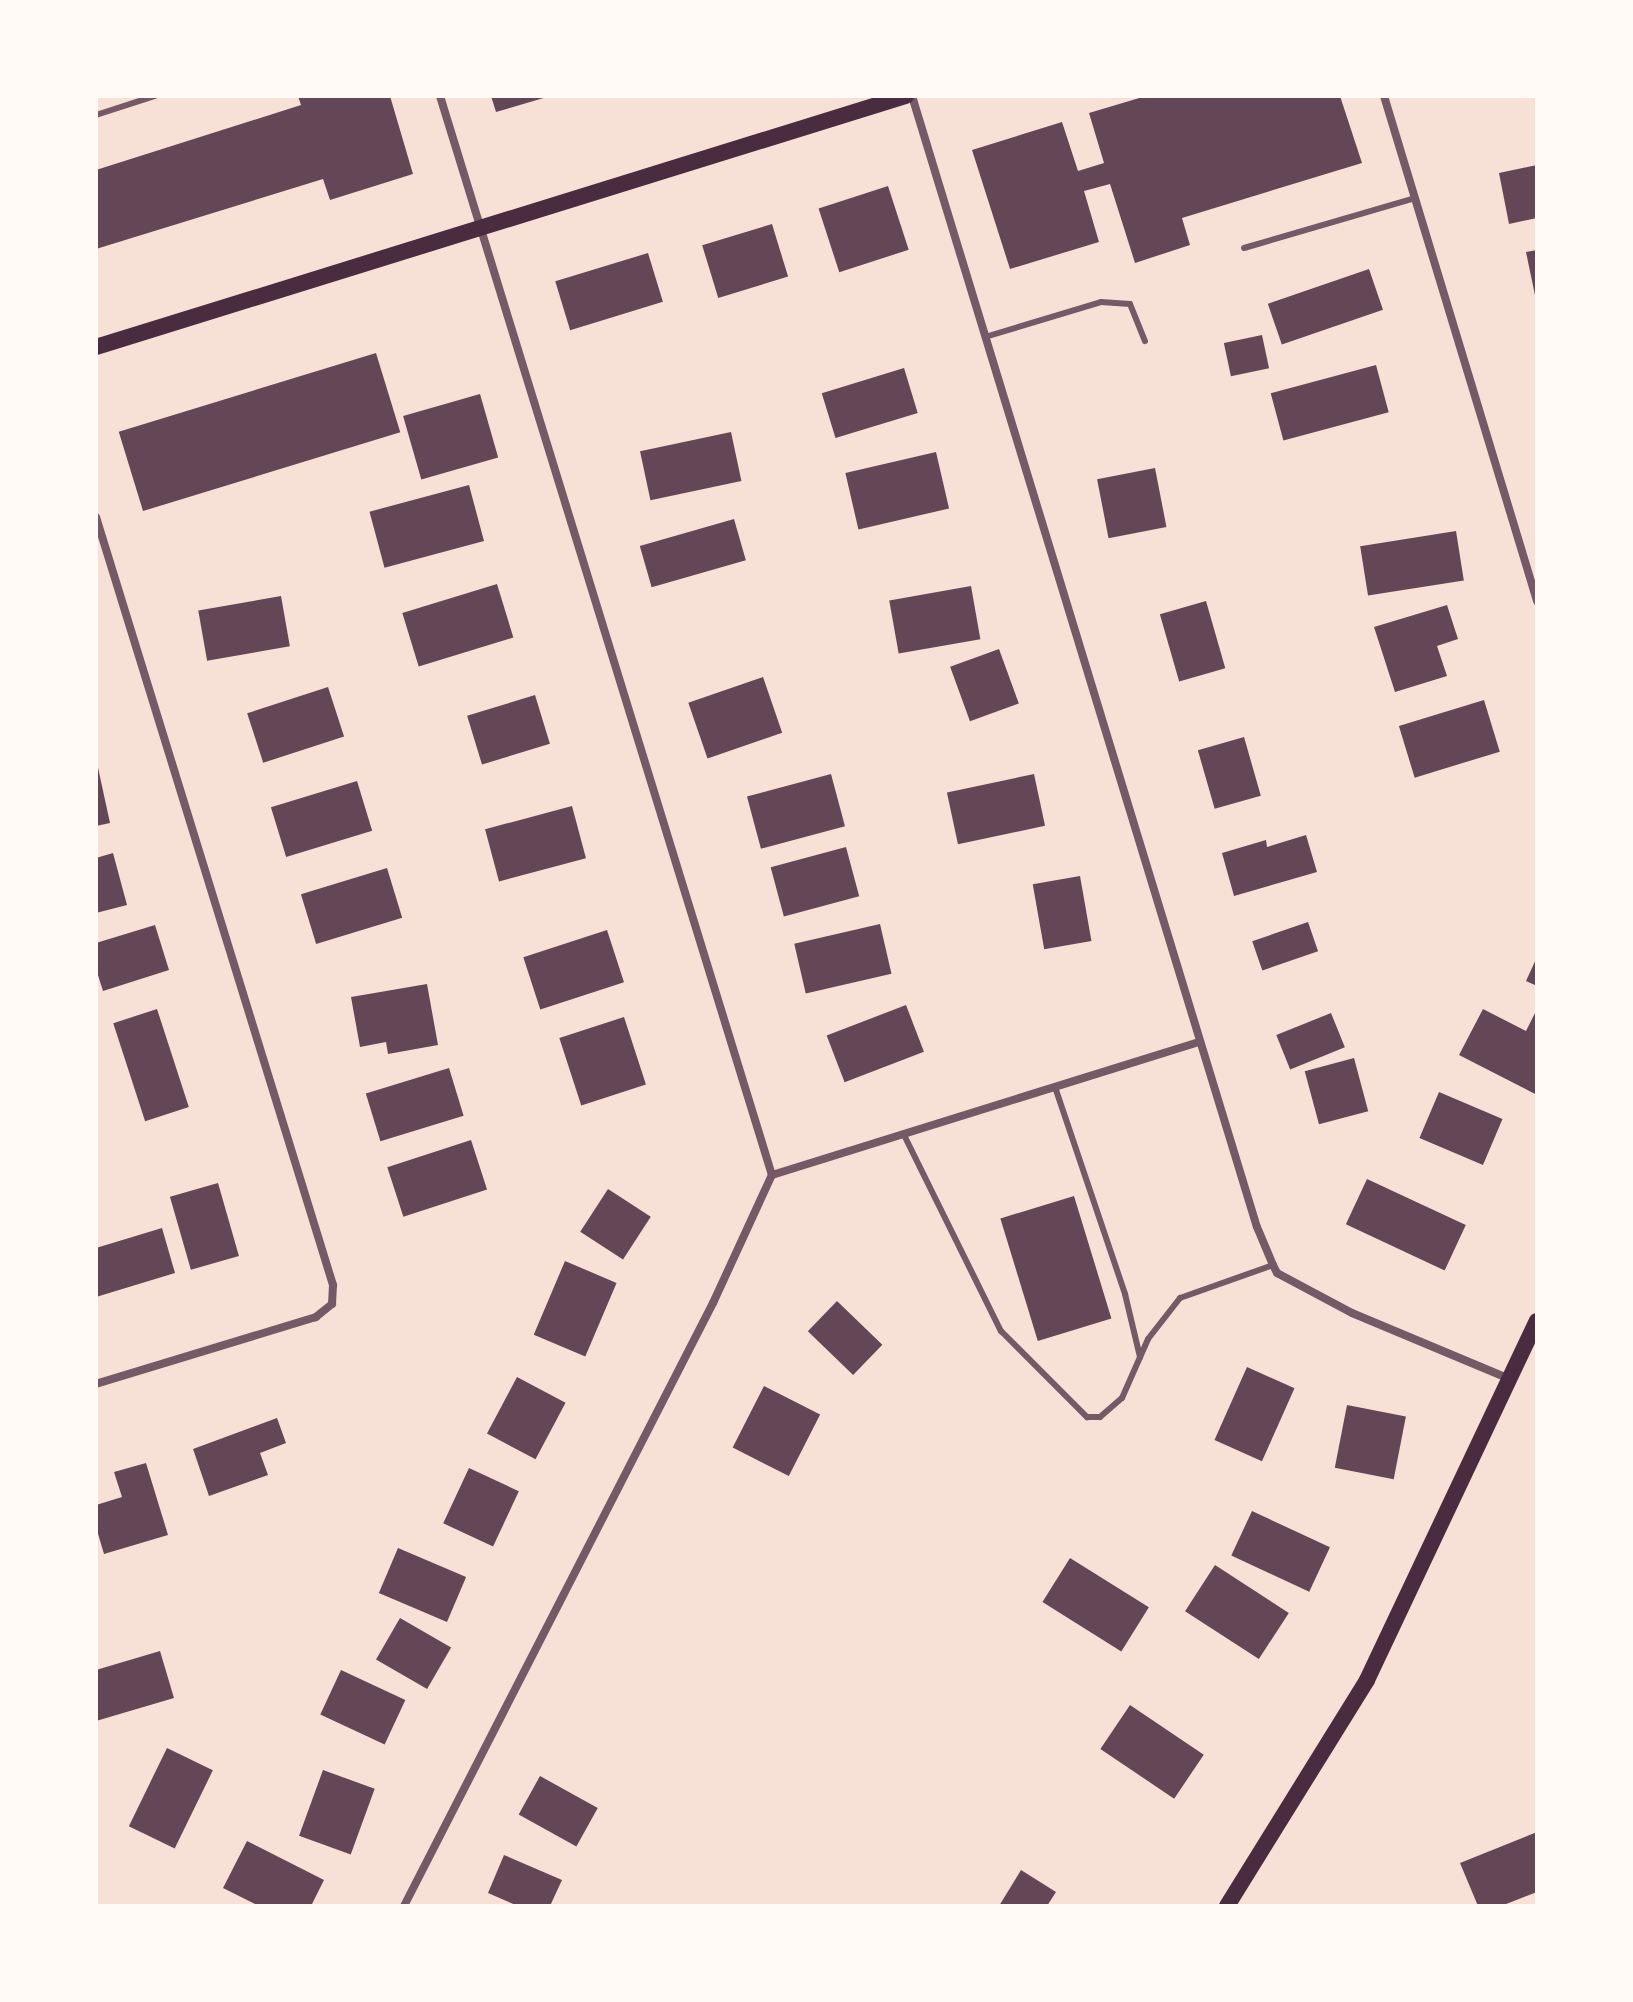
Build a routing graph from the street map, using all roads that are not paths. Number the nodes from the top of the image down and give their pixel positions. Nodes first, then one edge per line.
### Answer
1 (155, 96) edge
2 (440, 96) edge
3 (909, 96) edge
4 (1384, 96) edge
5 (96, 115) edge
6 (1415, 198) junction
7 (481, 226) junction
8 (1244, 248) dead end
9 (985, 337) junction
10 (1145, 341) dead end
11 (96, 347) edge
12 (96, 517) edge
13 (98, 532) edge
14 (1537, 601) edge
15 (1200, 1042) junction
16 (1055, 1087) junction
17 (904, 1135) junction
18 (772, 1175) junction
19 (1273, 1265) junction
20 (1537, 1321) edge
21 (1140, 1357) junction
22 (1510, 1379) junction
23 (96, 1384) edge
24 (404, 1906) edge
25 (1227, 1906) edge

1 - 5 lane
2 - 7 street
3 - 7 main road
3 - 9 street
4 - 6 street
6 - 8 lane
6 - 14 street
7 - 11 main road
7 - 18 street
9 - 10 lane
9 - 15 street
12 - 13 street
13 - 23 street
15 - 16 street
15 - 19 street
16 - 17 street
16 - 21 lane
17 - 18 street
17 - 21 lane
18 - 24 street
19 - 21 lane
19 - 22 street
20 - 22 main road
22 - 25 main road

